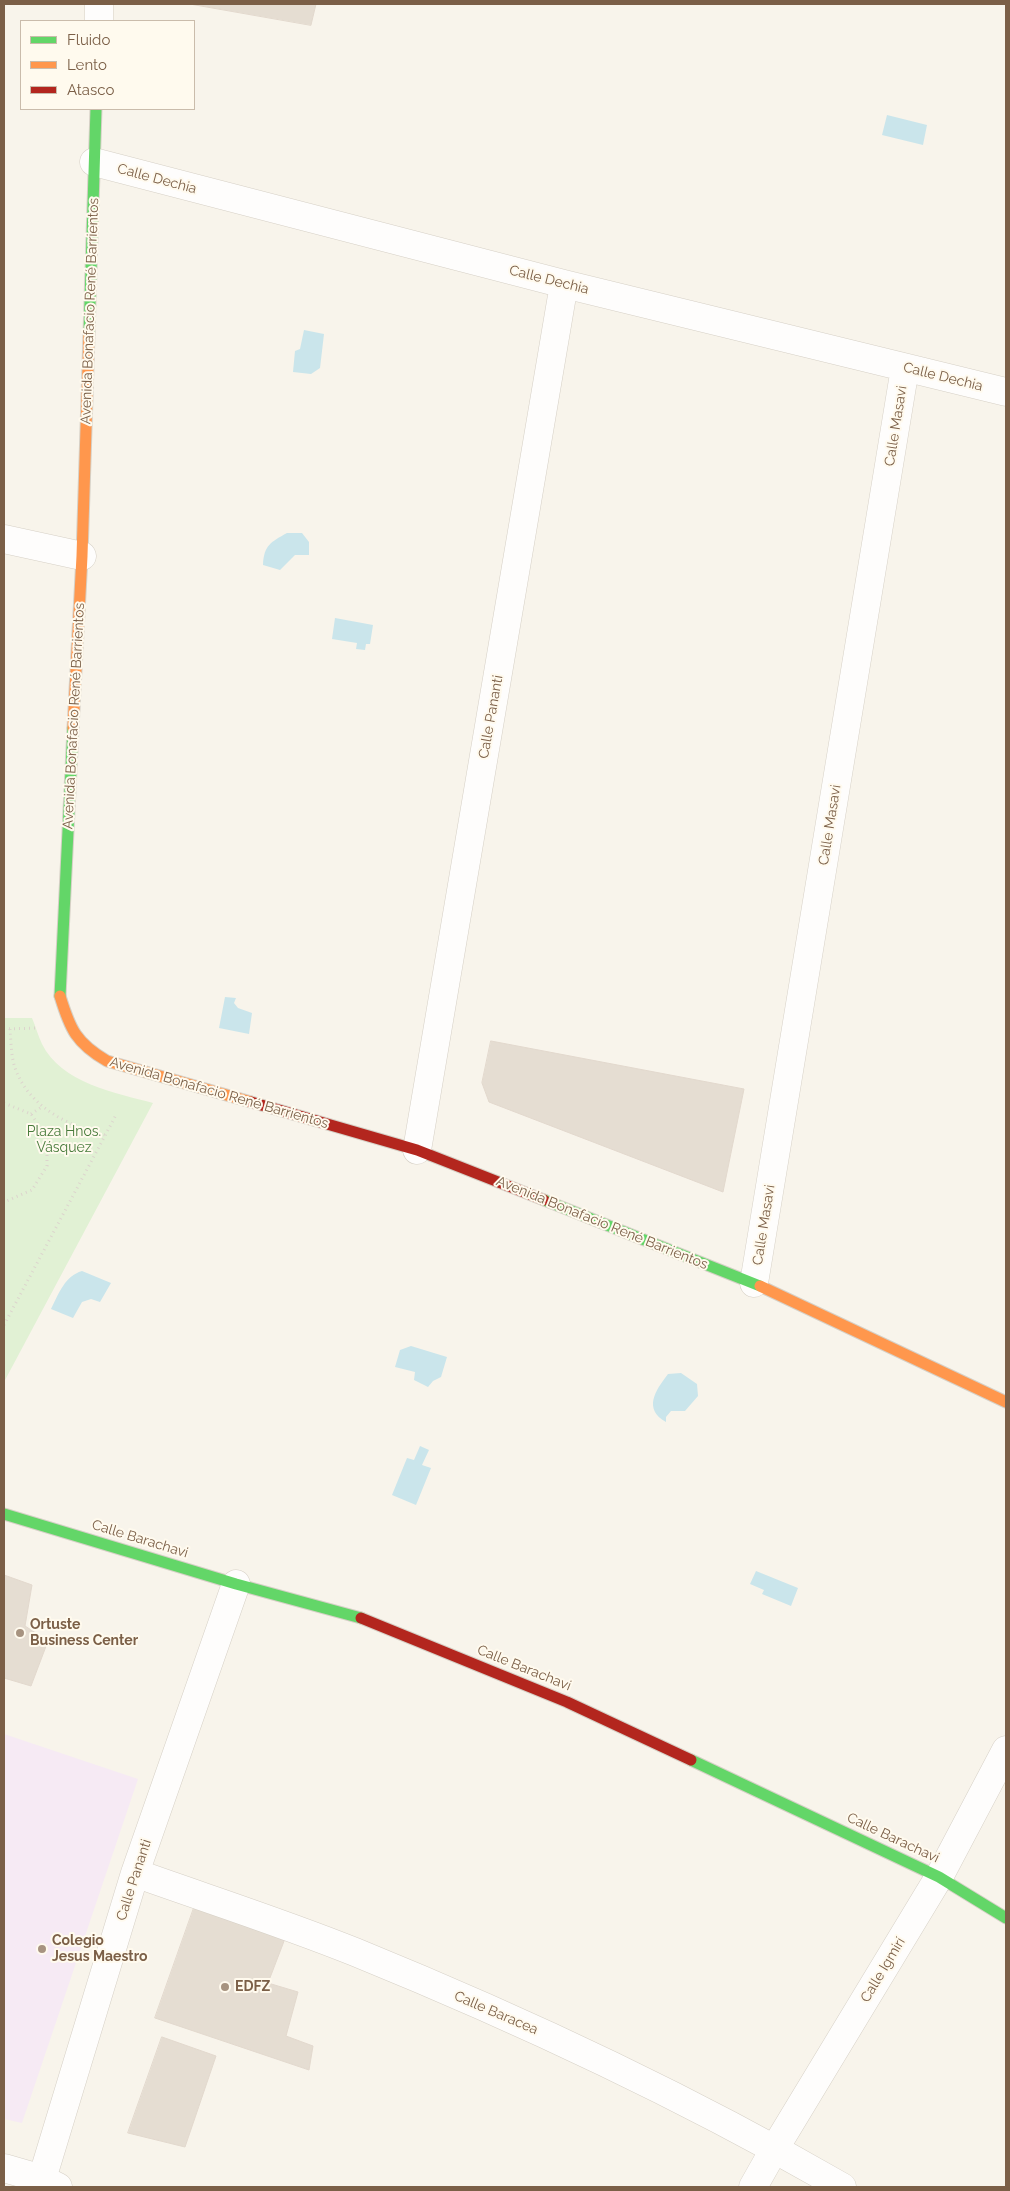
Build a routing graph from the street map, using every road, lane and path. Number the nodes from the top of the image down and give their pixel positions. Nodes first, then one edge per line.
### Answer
1 (99, 4) edge
2 (98, 20) edge
3 (96, 110) edge
4 (94, 162) junction
5 (564, 284) junction
6 (905, 368) junction
7 (1006, 392) edge
8 (4, 539) edge
9 (82, 556) junction
10 (10, 1029) dead end
11 (4, 1103) edge
12 (44, 1106) junction
13 (31, 1114) junction
14 (116, 1115) dead end
15 (105, 1135) junction
16 (417, 1150) junction
17 (4, 1202) edge
18 (754, 1283) junction
19 (4, 1325) edge
20 (1006, 1402) edge
21 (4, 1514) edge
22 (236, 1584) junction
23 (1006, 1750) edge
24 (135, 1873) junction
25 (939, 1877) junction
26 (1006, 1918) edge
27 (775, 2148) junction
28 (4, 2168) edge
29 (51, 2183) edge
30 (753, 2187) edge
31 (842, 2187) edge

1 - 2 street
3 - 4 street, Avenida Bonafacio René Barrientos
4 - 5 street, Calle Dechia
4 - 9 street, Avenida Bonafacio René Barrientos
5 - 6 street, Calle Dechia
5 - 16 street, Calle Pananti
6 - 7 street, Calle Dechia
6 - 18 street, Calle Masavi
8 - 9 street
9 - 16 street, Avenida Bonafacio René Barrientos
10 - 12 path
11 - 13 path
12 - 13 path
12 - 15 path
13 - 17 path
14 - 15 path
15 - 19 path
16 - 18 street, Avenida Bonafacio René Barrientos
18 - 20 street, Avenida Bonafacio René Barrientos
21 - 22 street, Calle Barachavi
22 - 24 street, Calle Pananti
22 - 25 street, Calle Barachavi
23 - 25 street, Calle Igmirí
24 - 27 street, Calle Baracea
24 - 29 street, Calle Pananti
25 - 26 street, Calle Barachavi
25 - 27 street, Calle Igmirí
27 - 30 street, Calle Igmirí
27 - 31 street, Calle Baracea
28 - 29 street

